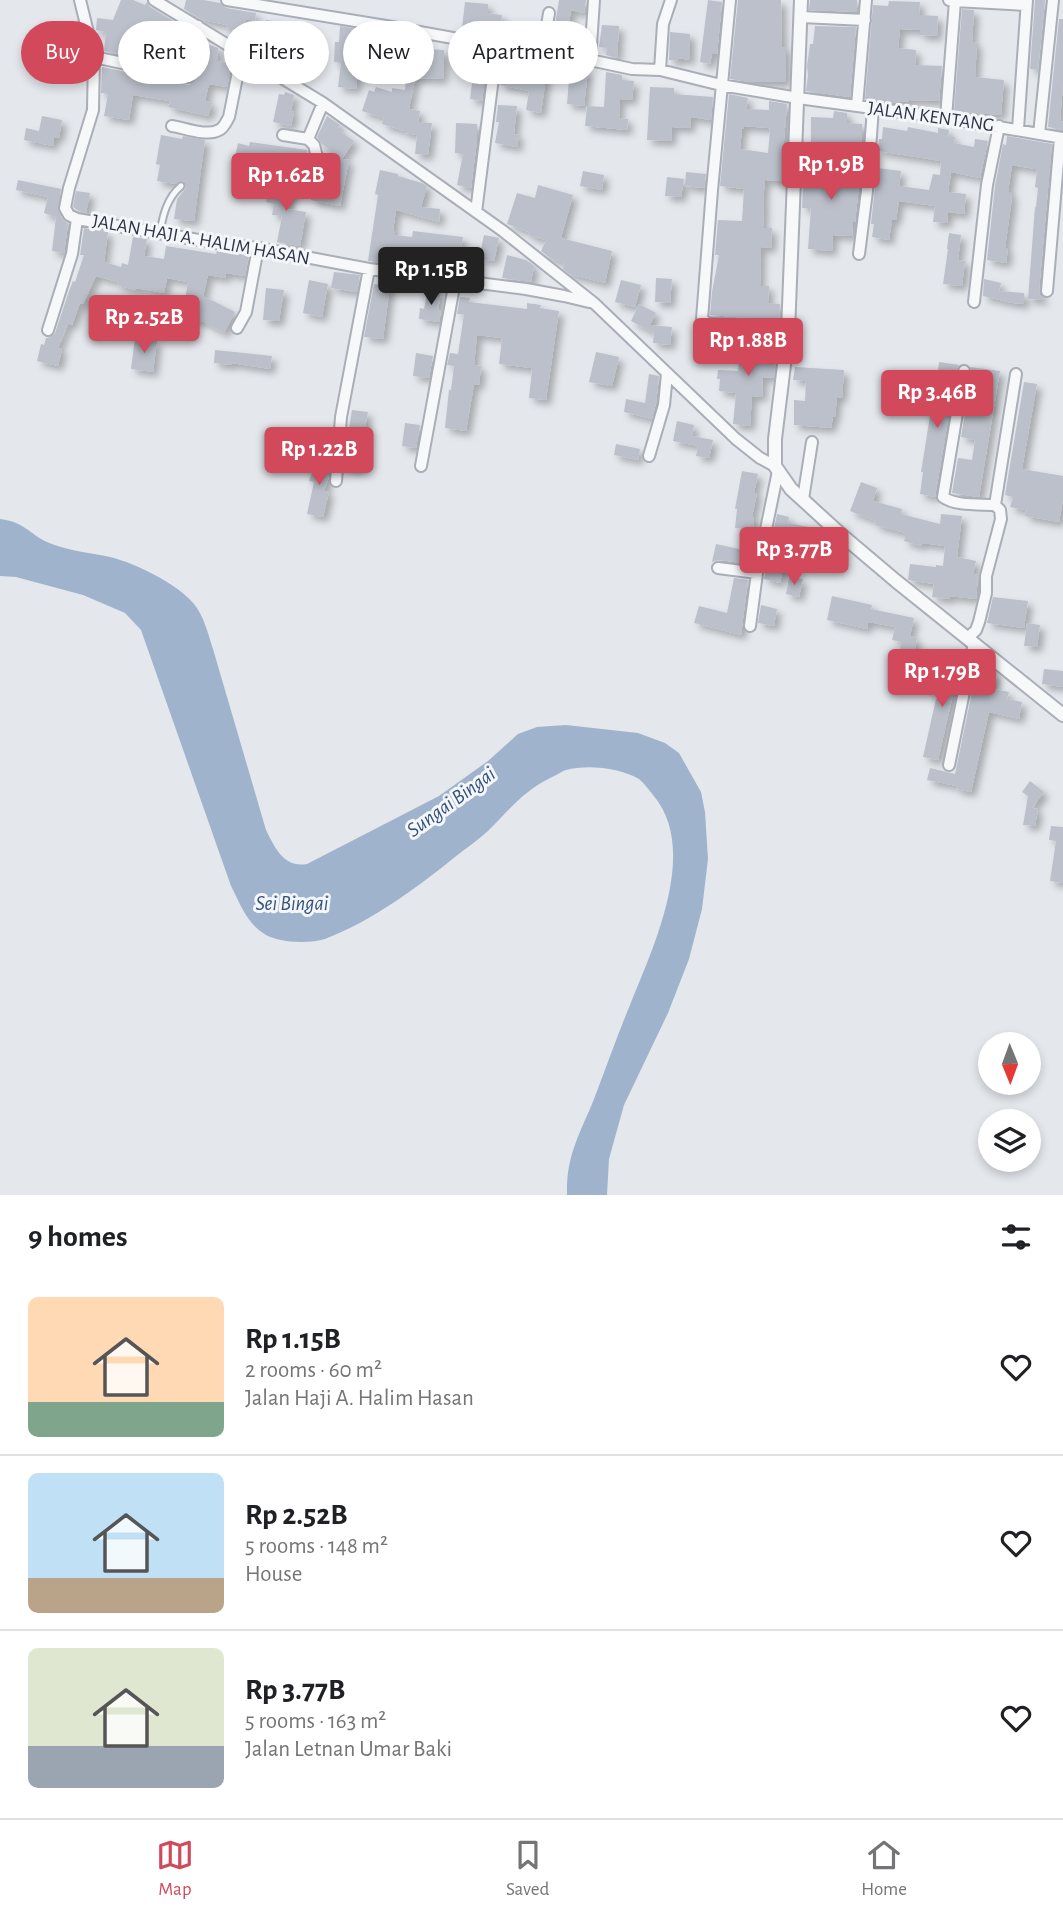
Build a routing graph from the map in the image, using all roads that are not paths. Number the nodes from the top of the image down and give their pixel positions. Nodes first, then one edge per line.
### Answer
1 (80, 0) edge
2 (227, 0) edge
3 (594, 0) edge
4 (671, 0) edge
5 (730, 0) edge
6 (801, 0) edge
7 (866, 0) edge
8 (949, 0) edge
9 (1053, 0) edge
10 (158, 1) edge
11 (954, 1) edge
12 (987, 1) edge
13 (1027, 2) edge
14 (549, 13) dead end
15 (801, 17) junction
16 (865, 20) junction
17 (85, 21) edge
18 (190, 21) edge
19 (548, 21) edge
20 (593, 21) edge
21 (448, 37) edge
22 (1049, 43) junction
23 (1063, 44) edge
24 (598, 62) edge
25 (660, 70) junction
26 (94, 84) edge
27 (236, 84) edge
28 (293, 84) edge
29 (493, 84) edge
30 (721, 85) junction
31 (798, 98) junction
32 (323, 103) junction
33 (857, 106) junction
34 (873, 108) junction
35 (946, 118) junction
36 (172, 126) dead end
37 (999, 126) junction
38 (1018, 130) junction
39 (1039, 134) junction
40 (283, 135) dead end
41 (1061, 138) edge
42 (308, 139) junction
43 (323, 177) dead end
44 (181, 186) dead end
45 (476, 212) junction
46 (76, 219) junction
47 (160, 232) junction
48 (258, 248) junction
49 (859, 254) dead end
50 (369, 270) junction
51 (455, 281) junction
52 (1047, 291) dead end
53 (974, 302) dead end
54 (595, 304) junction
55 (237, 328) dead end
56 (48, 330) dead end
57 (789, 332) junction
58 (964, 371) dead end
59 (667, 374) junction
60 (1016, 374) dead end
61 (812, 442) dead end
62 (649, 456) dead end
63 (421, 466) dead end
64 (776, 469) junction
65 (336, 481) dead end
66 (803, 499) junction
67 (995, 505) junction
68 (718, 568) dead end
69 (757, 573) junction
70 (750, 626) dead end
71 (971, 640) junction
72 (1063, 715) edge
73 (949, 765) dead end

1 - 17 street, JALAN HAJI A. HALIM HASAN
2 - 21 street, JALAN KENTANG
3 - 20 street
4 - 25 street
5 - 30 street
6 - 15 street
7 - 16 street
8 - 11 street
9 - 22 street
10 - 18 street
11 - 12 street
11 - 35 street
12 - 13 street
13 - 38 street
14 - 19 street
15 - 16 street
15 - 31 street
16 - 33 street
22 - 23 street
22 - 39 street
24 - 25 street, JALAN KENTANG
25 - 30 street, JALAN KENTANG
26 - 46 street, JALAN HAJI A. HALIM HASAN
27 - 36 street
28 - 32 street
29 - 45 street
30 - 31 street, JALAN KENTANG
30 - 57 street
31 - 33 street, JALAN KENTANG
31 - 57 street
32 - 42 street
32 - 45 street
33 - 34 street, JALAN KENTANG
34 - 35 street, JALAN KENTANG
34 - 49 street
35 - 37 street, JALAN KENTANG
37 - 38 street, JALAN KENTANG
37 - 53 street
38 - 39 street, JALAN KENTANG
39 - 41 street, JALAN KENTANG
40 - 42 street
41 - 52 street
42 - 43 street
44 - 47 lane
45 - 54 street
46 - 47 street, JALAN HAJI A. HALIM HASAN
46 - 56 street
47 - 48 street, JALAN HAJI A. HALIM HASAN
48 - 50 street, JALAN HAJI A. HALIM HASAN
48 - 55 street
50 - 51 street, JALAN HAJI A. HALIM HASAN
50 - 65 street
51 - 54 street, JALAN HAJI A. HALIM HASAN
51 - 63 street
54 - 59 street
57 - 64 street
58 - 67 street
59 - 62 street
59 - 64 street
60 - 67 street
61 - 66 street
64 - 66 street
64 - 69 street
66 - 71 street
67 - 71 street
68 - 69 street
69 - 70 street
71 - 72 street
71 - 73 street

